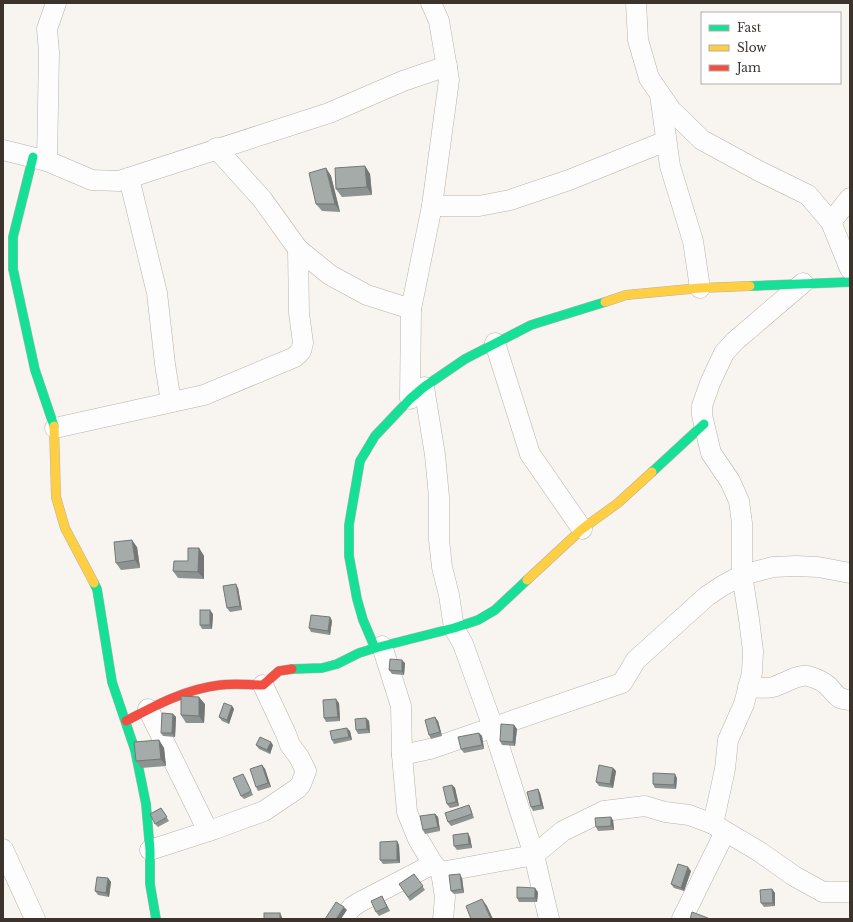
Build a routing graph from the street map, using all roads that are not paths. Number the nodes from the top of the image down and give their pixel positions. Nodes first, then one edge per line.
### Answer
1 (56, 3) edge
2 (431, 3) edge
3 (636, 3) edge
4 (447, 66) junction
5 (659, 94) junction
6 (666, 141) junction
7 (216, 148) junction
8 (3, 150) edge
9 (40, 159) junction
10 (129, 178) junction
11 (850, 198) edge
12 (432, 206) junction
13 (831, 222) junction
14 (298, 249) junction
15 (850, 269) edge
16 (850, 282) edge
17 (803, 283) junction
18 (700, 288) junction
19 (411, 309) junction
20 (495, 343) junction
21 (417, 393) junction
22 (172, 402) junction
23 (704, 424) junction
24 (55, 428) junction
25 (582, 529) junction
26 (850, 574) edge
27 (742, 575) junction
28 (454, 628) junction
29 (378, 647) junction
30 (263, 685) junction
31 (748, 687) junction
32 (850, 700) edge
33 (148, 709) junction
34 (126, 721) junction
35 (493, 727) junction
36 (402, 755) junction
37 (719, 828) junction
38 (208, 831) junction
39 (3, 849) edge
40 (150, 850) junction
41 (534, 855) junction
42 (437, 868) junction
43 (850, 892) edge
44 (35, 919) edge
45 (156, 919) edge
46 (343, 919) edge
47 (444, 919) edge
48 (549, 919) edge
49 (682, 919) edge

1 - 9 street
2 - 4 street
3 - 5 street
4 - 7 street
4 - 12 street
5 - 6 street
5 - 13 street
6 - 12 street
6 - 18 street
7 - 10 street
7 - 14 street
8 - 9 street
9 - 10 street
9 - 24 street
10 - 22 street
11 - 13 street
12 - 19 street
13 - 15 street
14 - 19 street
14 - 22 street
16 - 17 street
17 - 18 street
17 - 23 street
18 - 20 street
19 - 21 street
20 - 21 street
20 - 25 street
21 - 28 street
21 - 29 street
22 - 24 street
23 - 25 street
23 - 27 street
24 - 34 street
25 - 28 street
26 - 27 street
27 - 31 street
27 - 35 street
28 - 29 street
28 - 35 street
29 - 30 street
29 - 36 street
30 - 33 street
30 - 38 street
31 - 32 street
31 - 37 street
33 - 34 street
33 - 38 street
34 - 40 street
35 - 36 street
35 - 41 street
36 - 42 street
37 - 41 street
37 - 43 street
37 - 49 street
38 - 40 street
39 - 44 street
40 - 45 street
41 - 42 street
41 - 48 street
42 - 46 street
42 - 47 street

